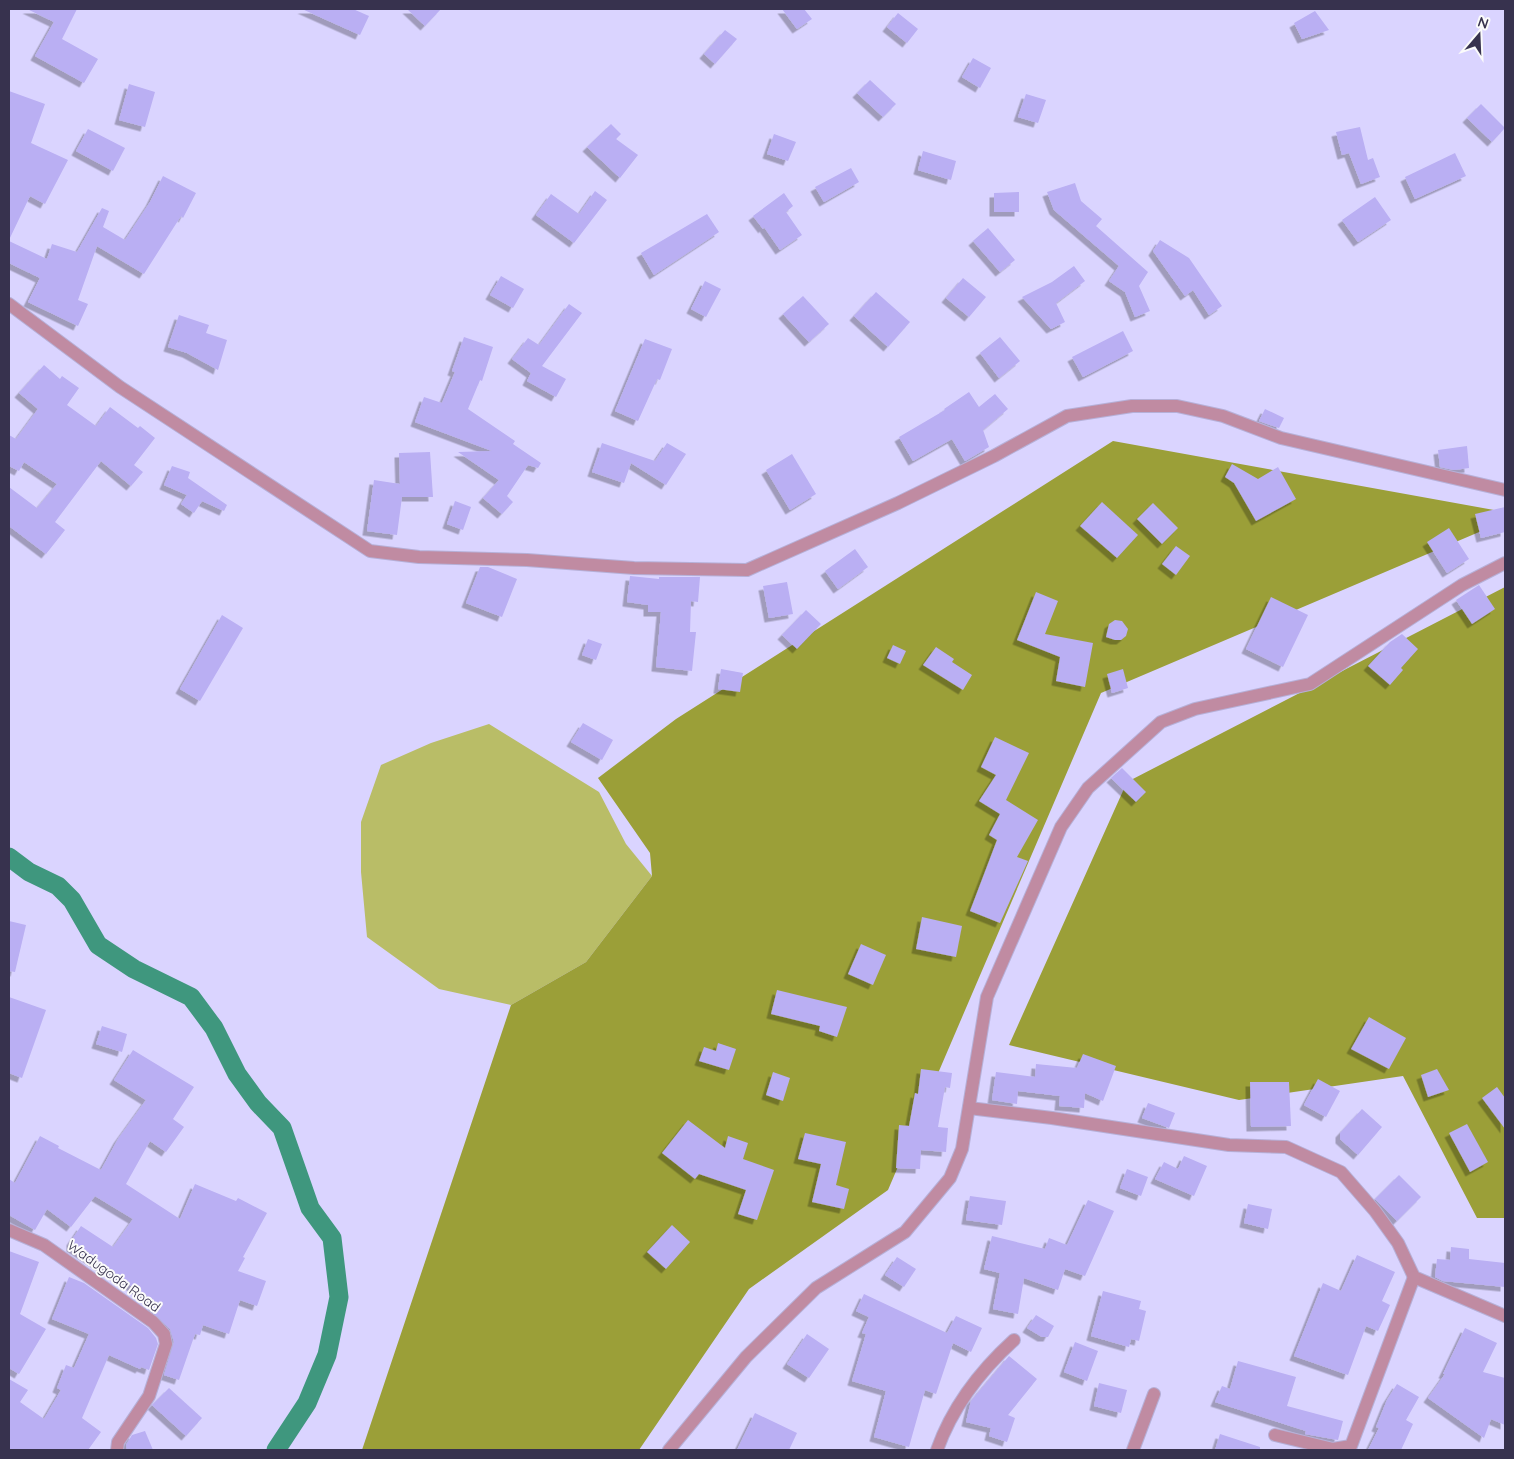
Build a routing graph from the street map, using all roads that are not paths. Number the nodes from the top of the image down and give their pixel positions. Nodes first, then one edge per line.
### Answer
1 (9, 304) edge
2 (1505, 490) edge
3 (1505, 563) edge
4 (969, 1108) junction
5 (9, 1230) edge
6 (1414, 1277) junction
7 (1505, 1316) edge
8 (1014, 1340) dead end
9 (1154, 1394) dead end
10 (1275, 1435) dead end
11 (117, 1450) edge
12 (669, 1450) edge
13 (937, 1450) edge
14 (1133, 1450) edge

1 - 2 street
3 - 4 street
4 - 6 street
4 - 12 street
5 - 11 street, Wadugoda Road
6 - 7 street
6 - 10 street
8 - 13 street
9 - 14 street

